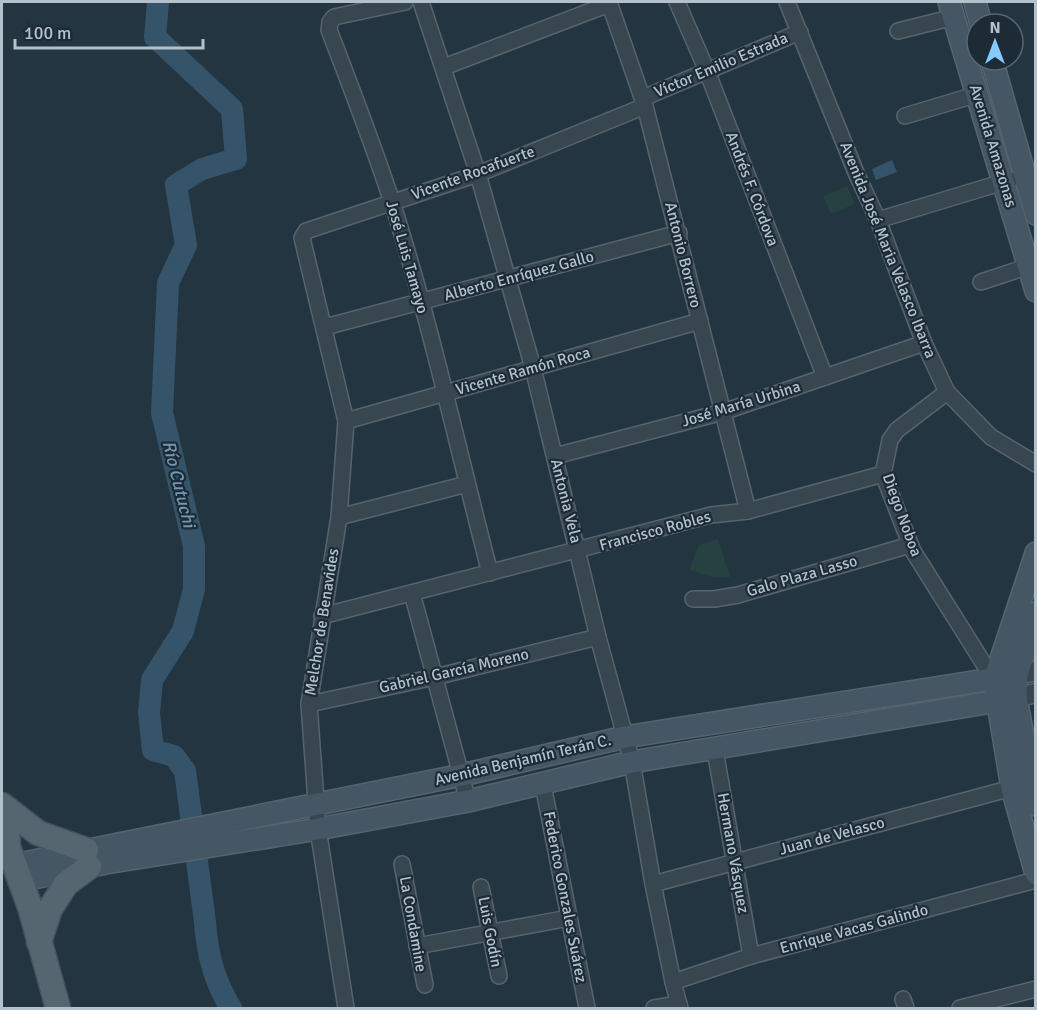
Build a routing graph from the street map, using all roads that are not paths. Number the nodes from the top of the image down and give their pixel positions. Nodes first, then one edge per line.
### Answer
1 (405, 2) edge
2 (421, 2) edge
3 (677, 2) edge
4 (787, 2) edge
5 (609, 3) edge
6 (951, 9) edge
7 (898, 31) dead end
8 (800, 32) junction
9 (444, 67) junction
10 (707, 71) junction
11 (995, 72) edge
12 (978, 94) junction
13 (644, 102) junction
14 (905, 116) dead end
15 (478, 174) junction
16 (1026, 179) junction
17 (1003, 181) junction
18 (392, 203) junction
19 (1035, 214) edge
20 (878, 220) junction
21 (679, 233) junction
22 (302, 238) joint
23 (1029, 266) junction
24 (509, 278) junction
25 (981, 282) dead end
26 (1035, 291) edge
27 (421, 302) junction
28 (700, 321) junction
29 (325, 327) junction
30 (924, 343) junction
31 (533, 368) junction
32 (825, 377) junction
33 (947, 392) junction
34 (444, 394) junction
35 (723, 411) junction
36 (346, 421) junction
37 (555, 456) junction
38 (1035, 464) edge
39 (883, 474) junction
40 (467, 484) junction
41 (748, 511) junction
42 (339, 517) junction
43 (910, 545) junction
44 (578, 551) junction
45 (1035, 554) edge
46 (489, 573) junction
47 (412, 593) junction
48 (693, 599) dead end
49 (1035, 613) edge
50 (322, 616) junction
51 (598, 637) junction
52 (1026, 673) edge
53 (435, 677) junction
54 (994, 680) junction
55 (1016, 698) edge
56 (309, 704) junction
57 (625, 738) junction
58 (716, 750) junction
59 (632, 762) junction
60 (462, 775) junction
61 (543, 785) junction
62 (1012, 788) junction
63 (468, 801) junction
64 (2, 805) edge
65 (310, 805) junction
66 (1035, 805) edge
67 (2, 812) edge
68 (314, 830) junction
69 (97, 856) junction
70 (11, 859) edge
71 (734, 863) junction
72 (402, 864) dead end
73 (1035, 874) edge
74 (1035, 880) edge
75 (653, 884) junction
76 (481, 887) dead end
77 (569, 918) junction
78 (491, 931) junction
79 (39, 942) junction
80 (417, 946) junction
81 (751, 956) junction
82 (499, 976) dead end
83 (673, 982) junction
84 (424, 985) dead end
85 (1035, 989) edge
86 (680, 1006) edge
87 (58, 1008) edge
88 (346, 1008) edge
89 (587, 1008) edge
90 (654, 1008) edge
91 (960, 1008) edge

1 - 18 street, José Luis Tamayo
2 - 9 street, Antonia Vela
3 - 10 street, Andrés F. Córdova
4 - 8 street, Avenida José Maria Velasco Ibarra
5 - 9 street
5 - 13 street, Antonio Borrero
6 - 7 street
6 - 12 main road, Avenida Amazonas
8 - 10 street, Víctor Emilio Estrada
8 - 20 street, Avenida José Maria Velasco Ibarra
9 - 15 street, Antonia Vela
10 - 13 street, Víctor Emilio Estrada
10 - 32 street, Andrés F. Córdova
11 - 16 main road, Avenida Amazonas
12 - 14 street
12 - 17 main road, Avenida Amazonas
13 - 15 street, Vicente Rocafuerte
13 - 21 street, Antonio Borrero
15 - 18 street, Vicente Rocafuerte
15 - 24 street, Antonia Vela
16 - 17 street
16 - 19 main road, Avenida Amazonas
17 - 20 street
17 - 23 main road, Avenida Amazonas
18 - 22 street, Vicente Rocafuerte
18 - 27 street, José Luis Tamayo
20 - 30 street, Avenida José Maria Velasco Ibarra
21 - 24 street, Alberto Enríquez Gallo
21 - 28 street, Antonio Borrero
22 - 29 street, Melchor de Benavides
23 - 25 street
23 - 26 main road, Avenida Amazonas
24 - 27 street, Alberto Enríquez Gallo
24 - 31 street, Antonia Vela
27 - 29 street, Alberto Enríquez Gallo
27 - 34 street, José Luis Tamayo
28 - 31 street, Vicente Ramón Roca
28 - 35 street, Antonio Borrero
29 - 36 street, Melchor de Benavides
30 - 32 street, José María Urbina
30 - 33 street, Avenida José Maria Velasco Ibarra
31 - 34 street, Vicente Ramón Roca
31 - 37 street, Antonia Vela
32 - 35 street, José María Urbina
33 - 38 street, Avenida José Maria Velasco Ibarra
33 - 39 street, Diego Noboa
34 - 36 street, Vicente Ramón Roca
34 - 40 street, José Luis Tamayo
35 - 37 street, José María Urbina
35 - 41 street, Antonio Borrero
36 - 42 street, Melchor de Benavides
37 - 44 street, Antonia Vela
39 - 41 street, Francisco Robles
39 - 43 street, Diego Noboa
40 - 42 street
40 - 46 street, José Luis Tamayo
41 - 44 street, Francisco Robles
42 - 50 street, Melchor de Benavides
43 - 48 street, Galo Plaza Lasso
43 - 54 street, Diego Noboa
44 - 46 street, Francisco Robles
44 - 51 street, Antonia Vela
45 - 54 main road
46 - 47 street, Francisco Robles
47 - 50 street, Francisco Robles
47 - 53 street
49 - 52 main road
50 - 56 street, Melchor de Benavides
51 - 53 street, Gabriel García Moreno
51 - 57 street, Antonia Vela
52 - 54 main road, Avenida Benjamín Terán C.
52 - 55 main road
53 - 56 street, Gabriel García Moreno
53 - 60 street
54 - 55 main road
54 - 57 main road, Avenida Benjamín Terán C.
55 - 58 main road, Avenida Benjamín Terán C.
55 - 62 main road
55 - 66 main road
56 - 65 street, Melchor de Benavides
57 - 59 street, Antonia Vela
57 - 60 main road, Avenida Benjamín Terán C.
58 - 59 main road, Avenida Benjamín Terán C.
58 - 71 street, Hermano Vásquez
59 - 61 main road, Avenida Benjamín Terán C.
59 - 75 street, Antonia Vela
60 - 63 street
60 - 65 main road, Avenida Benjamín Terán C.
61 - 63 main road, Avenida Benjamín Terán C.
61 - 77 street, Federico Gonzales Suárez
62 - 71 street, Juan de Velasco
62 - 73 main road
63 - 68 main road, Avenida Benjamín Terán C.
64 - 69 main road
65 - 68 street, Melchor de Benavides
65 - 69 main road, Avenida Benjamín Terán C.
67 - 70 main road
68 - 69 main road, Avenida Benjamín Terán C.
68 - 88 street, Melchor de Benavides
69 - 70 main road, Avenida Benjamín Terán C.
69 - 79 main road
70 - 79 main road
71 - 75 street, Juan de Velasco
71 - 81 street, Hermano Vásquez
72 - 80 street, La Condamine
74 - 81 street, Enrique Vacas Galindo
75 - 83 street, Antonia Vela
76 - 78 street, Luis Godín
77 - 78 street
77 - 89 street, Federico Gonzales Suárez
78 - 80 street
78 - 82 street, Luis Godín
79 - 87 main road
80 - 84 street, La Condamine
81 - 83 street, Enrique Vacas Galindo
83 - 86 street, Antonia Vela
85 - 91 street
86 - 90 street

